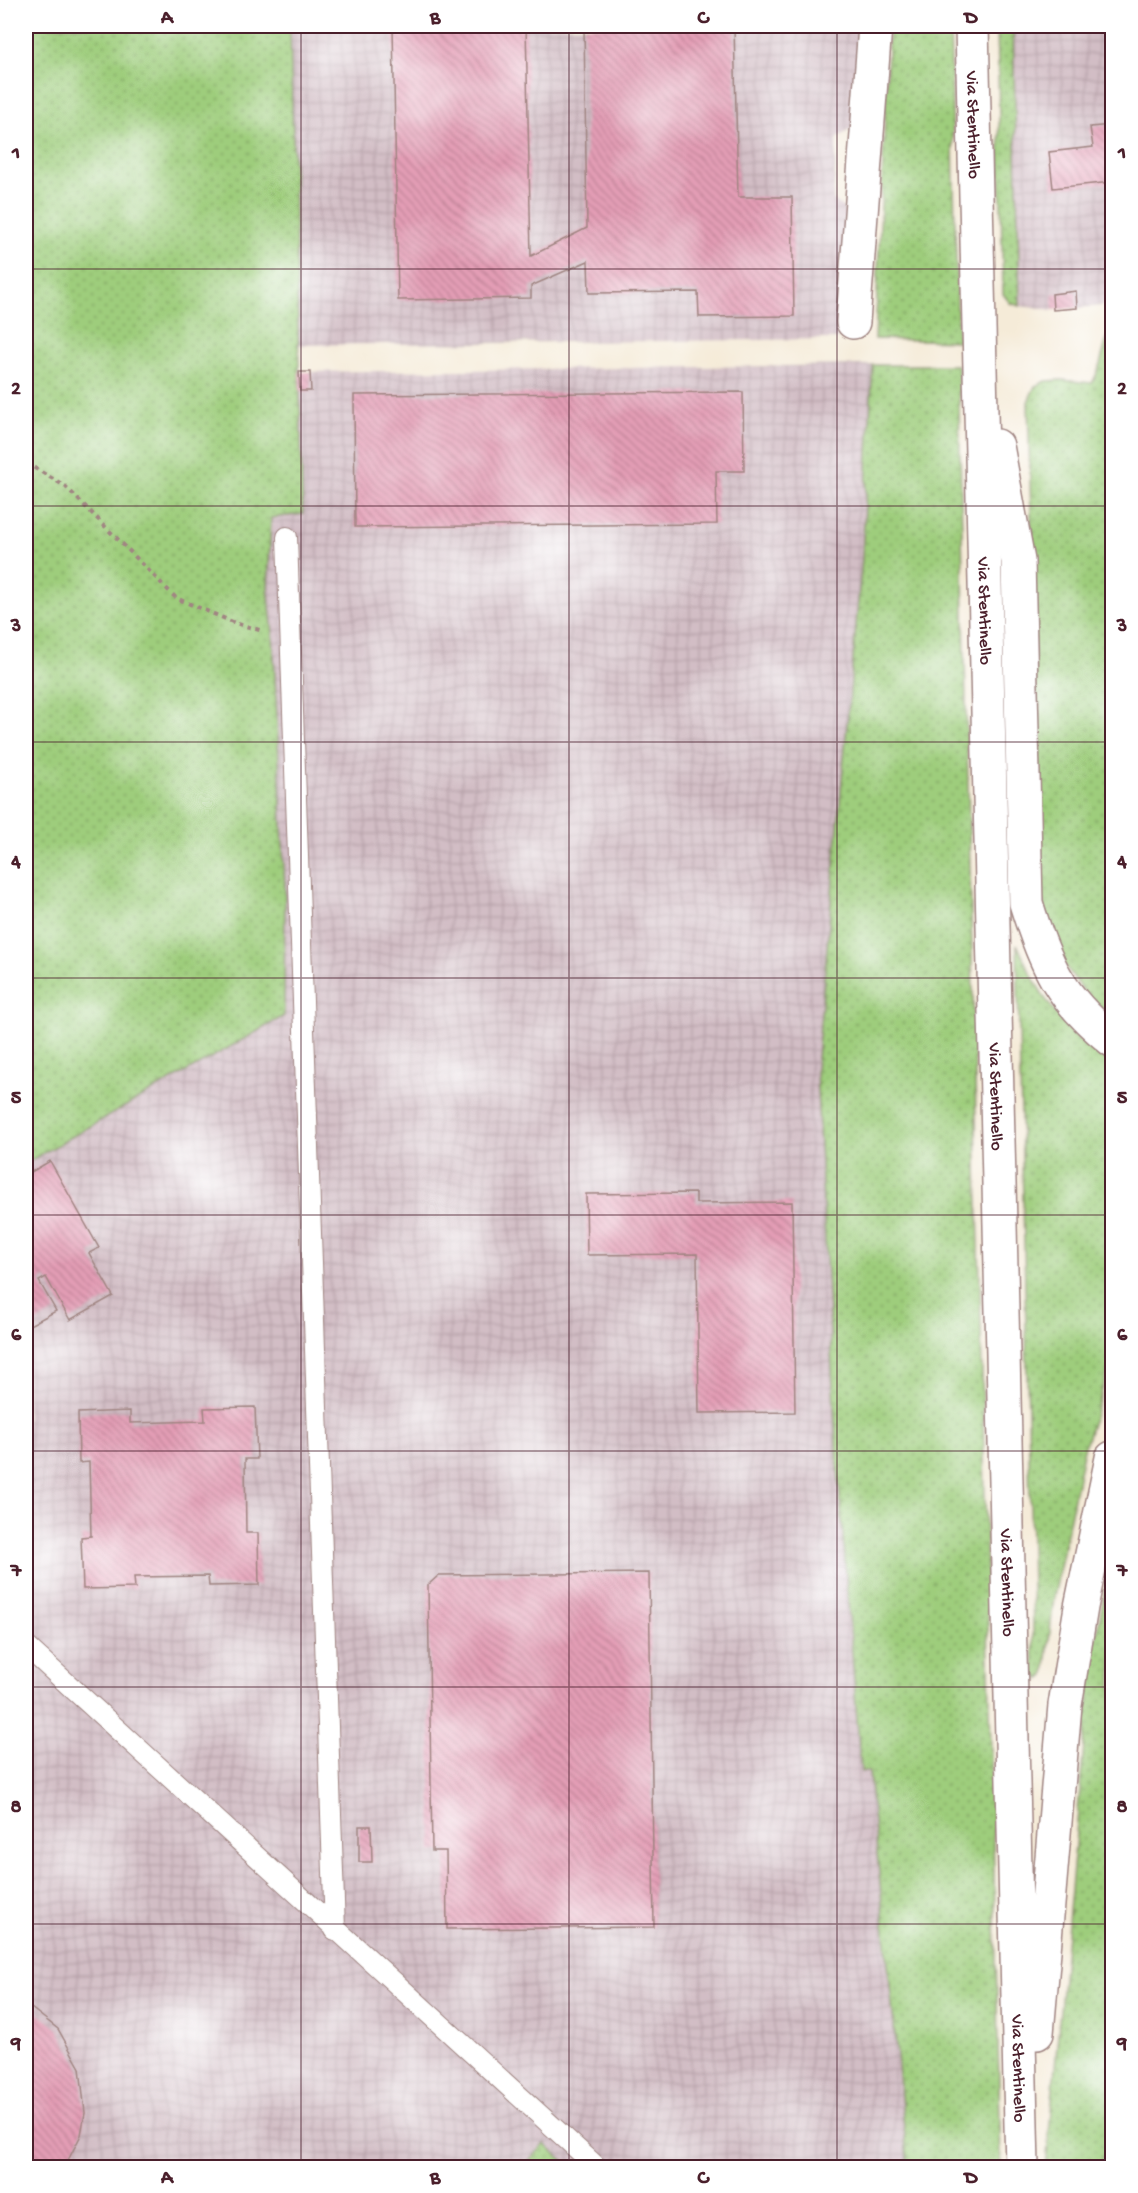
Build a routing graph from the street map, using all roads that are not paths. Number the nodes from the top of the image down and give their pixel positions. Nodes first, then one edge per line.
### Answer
1 (875, 26) edge
2 (972, 26) edge
3 (853, 322) dead end
4 (978, 341) junction
5 (287, 537) dead end
6 (1113, 1040) edge
7 (1113, 1458) edge
8 (26, 1646) edge
9 (1012, 1691) junction
10 (1065, 1705) junction
11 (335, 1930) junction
12 (598, 2168) edge
13 (1024, 2168) edge

1 - 3 street
2 - 4 street, Via Stentinello
4 - 6 street
4 - 9 street, Via Stentinello
5 - 11 lane
7 - 10 street
8 - 11 lane
9 - 10 street
9 - 13 street, Via Stentinello
10 - 13 street
11 - 12 lane

